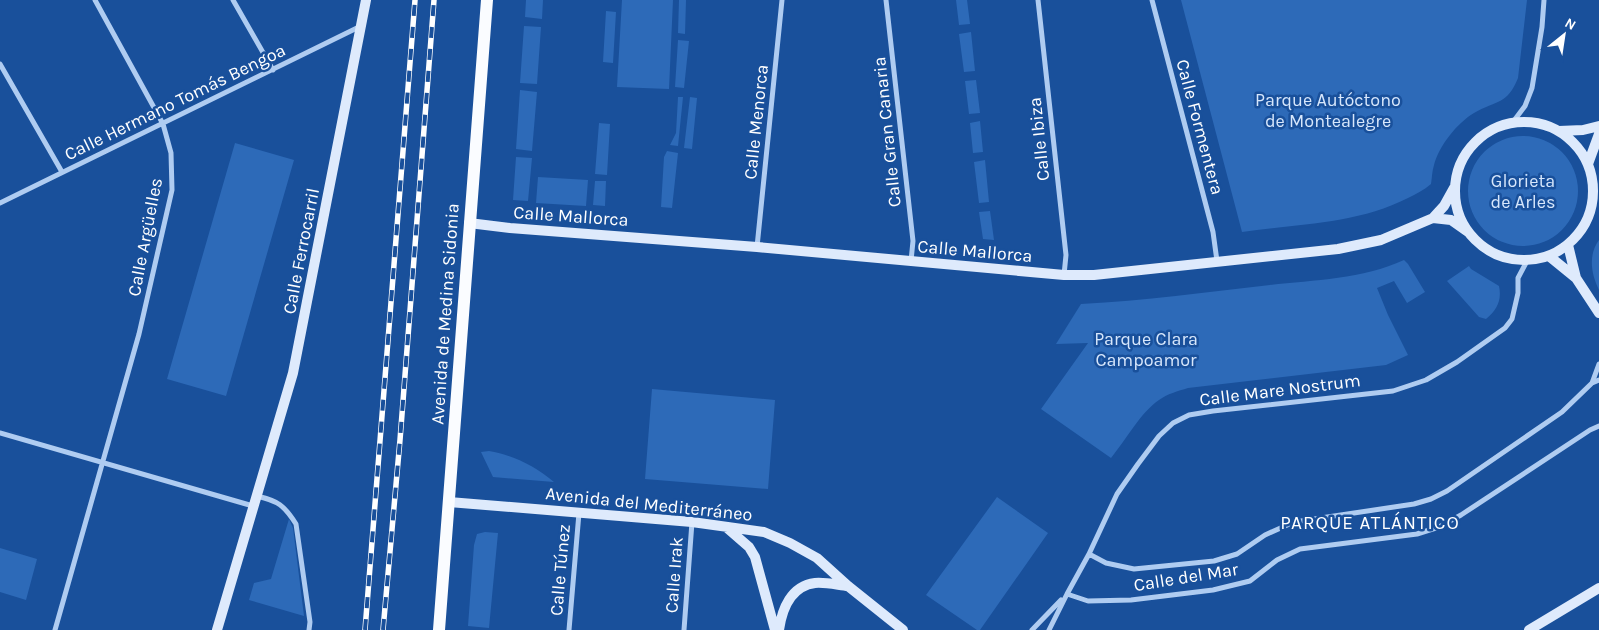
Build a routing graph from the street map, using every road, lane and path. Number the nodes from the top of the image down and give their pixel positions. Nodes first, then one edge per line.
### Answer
1 (95, 0) edge
2 (234, 0) edge
3 (366, 0) edge
4 (487, 0) edge
5 (782, 0) edge
6 (886, 0) edge
7 (1038, 0) edge
8 (1152, 0) edge
9 (1544, 0) edge
10 (361, 26) junction
11 (0, 64) edge
12 (273, 70) junction
13 (1513, 122) junction
14 (163, 124) junction
15 (1599, 126) edge
16 (1559, 131) junction
17 (1599, 134) edge
18 (1588, 164) junction
19 (62, 172) junction
20 (1454, 188) junction
21 (0, 203) edge
22 (1433, 218) junction
23 (469, 223) junction
24 (1468, 232) junction
25 (1568, 245) junction
26 (757, 247) junction
27 (1549, 256) junction
28 (911, 261) junction
29 (1217, 261) junction
30 (1527, 261) junction
31 (1064, 275) junction
32 (1576, 278) junction
33 (1599, 313) edge
34 (1599, 364) edge
35 (1599, 380) edge
36 (1592, 384) junction
37 (1599, 426) edge
38 (0, 433) edge
39 (103, 462) junction
40 (255, 501) junction
41 (449, 502) junction
42 (579, 513) junction
43 (692, 522) junction
44 (726, 526) junction
45 (1089, 554) junction
46 (848, 586) junction
47 (1599, 588) edge
48 (1067, 594) junction
49 (56, 630) edge
50 (217, 630) edge
51 (309, 630) edge
52 (439, 630) edge
53 (569, 630) edge
54 (684, 630) edge
55 (777, 630) edge
56 (903, 630) edge
57 (1032, 630) edge
58 (1049, 630) edge
59 (1529, 630) edge

1 - 14 street, Calle Argüelles
2 - 12 street
3 - 10 street, Calle Ferrocarril
4 - 23 main road, Avenida de Medina Sidonia
5 - 26 street, Calle Menorca
6 - 28 street, Calle Gran Canaria
7 - 31 street, Calle Ibiza
8 - 29 street, Calle Formentera
9 - 13 street
10 - 12 street, Calle Hermano Tomás Bengoa
10 - 40 street, Calle Ferrocarril
11 - 19 street
12 - 14 street, Calle Hermano Tomás Bengoa
13 - 16 street
13 - 20 street
14 - 19 street, Calle Hermano Tomás Bengoa
14 - 39 street, Calle Argüelles
15 - 16 street
16 - 18 street
17 - 18 street
18 - 25 street
19 - 21 street, Calle Hermano Tomás Bengoa
20 - 22 street
20 - 24 street
22 - 24 street
22 - 29 street, Calle Mallorca
23 - 26 street, Calle Mallorca
23 - 41 main road, Avenida de Medina Sidonia
24 - 30 street
25 - 27 street
25 - 32 street
26 - 28 street, Calle Mallorca
27 - 30 street
27 - 32 street
28 - 31 street, Calle Mallorca
29 - 31 street, Calle Mallorca
30 - 45 street, Calle Mare Nostrum
32 - 33 street
34 - 36 street, Calle del Mar
35 - 36 street, Calle del Mar
36 - 45 street, Calle del Mar
37 - 48 street, Calle del Mar
38 - 39 street
39 - 40 street
39 - 49 street, Calle Argüelles
40 - 50 street, Calle Ferrocarril
40 - 51 street
41 - 42 street, Avenida del Mediterráneo
41 - 52 main road, Avenida de Medina Sidonia
42 - 43 street, Avenida del Mediterráneo
42 - 53 street, Calle Túnez
43 - 44 street, Avenida del Mediterráneo
43 - 54 street, Calle Irak
44 - 46 street, Avenida del Mediterráneo
44 - 55 street
45 - 48 street, Calle Mare Nostrum
46 - 55 street
46 - 56 street, Avenida del Mediterráneo
47 - 59 street
48 - 57 street, Calle Mare Nostrum
48 - 58 street, Calle Mare Nostrum

